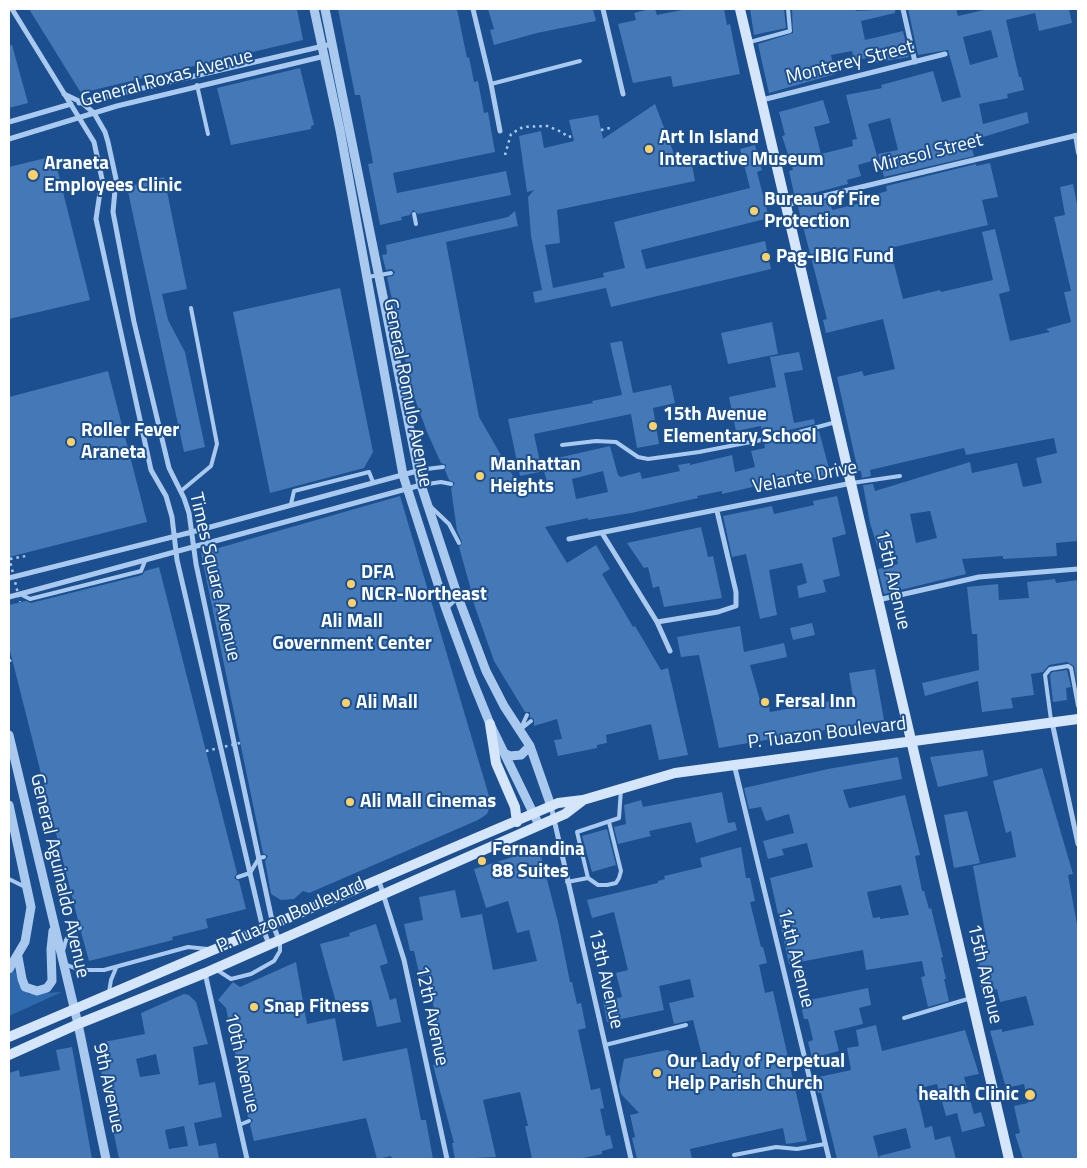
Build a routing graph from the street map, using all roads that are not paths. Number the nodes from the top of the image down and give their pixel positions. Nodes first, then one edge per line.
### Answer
1 (12, 9) edge
2 (314, 9) edge
3 (325, 9) edge
4 (473, 9) edge
5 (603, 9) edge
6 (740, 9) edge
7 (788, 9) edge
8 (903, 9) edge
9 (748, 43) junction
10 (332, 44) junction
11 (322, 46) junction
12 (334, 54) junction
13 (945, 54) dead end
14 (324, 56) junction
15 (580, 61) dead end
16 (915, 62) junction
17 (491, 84) junction
18 (196, 86) junction
19 (63, 93) junction
20 (623, 94) dead end
21 (762, 100) junction
22 (81, 102) junction
23 (70, 105) junction
24 (94, 113) junction
25 (81, 117) junction
26 (9, 122) edge
27 (344, 130) junction
28 (500, 131) dead end
29 (208, 134) dead end
30 (1077, 135) edge
31 (9, 139) edge
32 (1078, 153) edge
33 (786, 205) junction
34 (414, 214) dead end
35 (416, 224) dead end
36 (391, 273) dead end
37 (378, 275) junction
38 (367, 277) junction
39 (191, 308) dead end
40 (837, 422) junction
41 (562, 445) dead end
42 (443, 467) dead end
43 (417, 471) junction
44 (403, 474) junction
45 (900, 476) dead end
46 (373, 482) junction
47 (852, 482) junction
48 (451, 484) dead end
49 (421, 485) junction
50 (407, 489) junction
51 (181, 491) junction
52 (428, 503) junction
53 (291, 504) junction
54 (717, 511) junction
55 (192, 532) junction
56 (602, 533) junction
57 (175, 536) junction
58 (568, 539) dead end
59 (458, 543) dead end
60 (194, 548) junction
61 (176, 553) junction
62 (1078, 569) edge
63 (9, 578) edge
64 (472, 594) dead end
65 (9, 597) edge
66 (458, 597) junction
67 (878, 600) junction
68 (446, 609) junction
69 (658, 622) junction
70 (670, 651) dead end
71 (1078, 706) edge
72 (527, 714) dead end
73 (1078, 719) edge
74 (531, 721) dead end
75 (1052, 722) junction
76 (490, 724) junction
77 (520, 730) junction
78 (9, 735) edge
79 (911, 741) junction
80 (530, 746) junction
81 (504, 753) junction
82 (734, 763) junction
83 (621, 788) junction
84 (583, 800) junction
85 (9, 805) edge
86 (551, 806) junction
87 (535, 813) junction
88 (553, 820) junction
89 (517, 822) junction
90 (609, 822) junction
91 (539, 825) junction
92 (1078, 844) edge
93 (261, 858) junction
94 (250, 873) junction
95 (238, 877) dead end
96 (588, 878) junction
97 (9, 879) edge
98 (379, 881) junction
99 (567, 882) junction
100 (28, 890) junction
101 (385, 894) junction
102 (54, 924) junction
103 (268, 927) junction
104 (80, 928) dead end
105 (279, 940) junction
106 (269, 944) junction
107 (218, 950) junction
108 (18, 957) junction
109 (62, 959) junction
110 (116, 968) junction
111 (216, 968) junction
112 (9, 969) edge
113 (205, 973) junction
114 (108, 993) junction
115 (972, 998) junction
116 (74, 1007) junction
117 (904, 1018) dead end
118 (78, 1024) junction
119 (686, 1024) dead end
120 (9, 1037) edge
121 (605, 1045) junction
122 (9, 1055) edge
123 (249, 1121) dead end
124 (239, 1125) junction
125 (825, 1144) junction
126 (734, 1155) dead end
127 (106, 1159) edge
128 (247, 1159) edge
129 (447, 1159) edge
130 (631, 1159) edge
131 (829, 1159) edge
132 (1010, 1159) edge

1 - 19 street, Times Square Avenue
2 - 11 street, General Romulo Avenue
3 - 10 street, General Romulo Avenue
4 - 17 street
5 - 20 street
6 - 9 main road, 15th Avenue
7 - 9 lane
8 - 16 street
9 - 21 main road, 15th Avenue
10 - 11 street, General Roxas Avenue
10 - 12 street, General Romulo Avenue
11 - 14 street, General Romulo Avenue
11 - 22 street, General Roxas Avenue
12 - 14 street, General Roxas Avenue
12 - 27 street, General Romulo Avenue
13 - 16 street, Monterey Street
14 - 18 street, General Roxas Avenue
14 - 27 street, General Romulo Avenue
15 - 17 lane
16 - 21 street, Monterey Street
17 - 28 street
18 - 24 street, General Roxas Avenue
18 - 29 lane
19 - 22 street, Times Square Avenue
19 - 23 street, Times Square Avenue
21 - 33 main road, 15th Avenue
22 - 23 street, General Roxas Avenue
22 - 24 street, Times Square Avenue
23 - 25 street, Times Square Avenue
23 - 26 street, General Roxas Avenue
24 - 25 street, General Roxas Avenue
24 - 51 street, Times Square Avenue
25 - 31 street, General Roxas Avenue
25 - 57 street, Times Square Avenue
27 - 37 street, General Romulo Avenue
27 - 38 street, General Romulo Avenue
30 - 32 lane
30 - 33 street, Mirasol Street
33 - 40 main road, 15th Avenue
34 - 35 lane
36 - 37 lane
37 - 38 lane
37 - 43 street, General Romulo Avenue
38 - 44 street, General Romulo Avenue
39 - 51 lane
40 - 41 lane
40 - 47 main road, 15th Avenue
42 - 43 lane
43 - 44 street
43 - 49 street, General Romulo Avenue
44 - 46 street
44 - 50 street, General Romulo Avenue
45 - 47 lane, Velante Drive
46 - 53 street
46 - 53 lane
47 - 54 street, Velante Drive
47 - 67 main road, 15th Avenue
48 - 49 lane
49 - 50 street
49 - 52 street, General Romulo Avenue
50 - 60 street
50 - 68 street, General Romulo Avenue
51 - 55 street, Times Square Avenue
52 - 59 lane
52 - 66 street, General Romulo Avenue
53 - 55 street
54 - 56 street, Velante Drive
54 - 69 street
55 - 57 street
55 - 60 street, Times Square Avenue
56 - 58 street, Velante Drive
56 - 69 street
57 - 61 street, Times Square Avenue
57 - 63 street
60 - 61 street
60 - 93 street, Times Square Avenue
61 - 65 street
61 - 94 street, Times Square Avenue
62 - 67 street
64 - 66 lane
66 - 68 lane
66 - 77 street, General Romulo Avenue
67 - 79 main road, 15th Avenue
68 - 76 street, General Romulo Avenue
69 - 70 street
71 - 75 lane
72 - 77 lane
73 - 75 main road, P. Tuazon Boulevard
74 - 77 lane
75 - 79 main road, P. Tuazon Boulevard
75 - 92 street
76 - 81 street, General Romulo Avenue
76 - 89 main road
77 - 80 street, General Romulo Avenue
78 - 102 street, General Aguinaldo Avenue
79 - 82 main road, P. Tuazon Boulevard
79 - 115 main road, 15th Avenue
80 - 81 street
80 - 86 street, General Romulo Avenue
81 - 87 street, General Romulo Avenue
82 - 83 main road, P. Tuazon Boulevard
82 - 125 street, 14th Avenue
83 - 84 main road, P. Tuazon Boulevard
83 - 90 lane
84 - 86 main road, P. Tuazon Boulevard
84 - 88 main road, P. Tuazon Boulevard
85 - 100 street, General Aguinaldo Avenue
86 - 87 main road, P. Tuazon Boulevard
86 - 88 street, 13th Avenue
87 - 89 main road, P. Tuazon Boulevard
87 - 91 street, General Romulo Avenue
88 - 91 main road, P. Tuazon Boulevard
88 - 99 street, 13th Avenue
89 - 98 main road, P. Tuazon Boulevard
90 - 96 lane
90 - 96 lane
91 - 101 main road, P. Tuazon Boulevard
93 - 94 lane
93 - 103 street, Times Square Avenue
94 - 95 lane
94 - 103 street, Times Square Avenue
96 - 99 lane
97 - 100 lane
98 - 101 street, 12th Avenue
98 - 103 main road, P. Tuazon Boulevard
99 - 121 street, 13th Avenue
100 - 108 street, General Aguinaldo Avenue
101 - 105 main road, P. Tuazon Boulevard
101 - 129 street, 12th Avenue
102 - 108 street
102 - 109 street, General Aguinaldo Avenue
103 - 105 street, Times Square Avenue
103 - 106 street, Times Square Avenue
103 - 107 main road, P. Tuazon Boulevard
104 - 109 lane
105 - 106 main road, P. Tuazon Boulevard
105 - 111 lane
106 - 111 main road, P. Tuazon Boulevard
107 - 110 lane
107 - 114 main road, P. Tuazon Boulevard
108 - 112 street, General Aguinaldo Avenue
109 - 110 lane
109 - 116 street, General Aguinaldo Avenue
110 - 114 lane
111 - 113 main road, P. Tuazon Boulevard
113 - 118 main road, P. Tuazon Boulevard
113 - 124 street, 10th Avenue
114 - 116 main road, P. Tuazon Boulevard
115 - 117 lane
115 - 132 main road, 15th Avenue
116 - 118 street, General Aguinaldo Avenue
116 - 120 main road, P. Tuazon Boulevard
118 - 122 main road, P. Tuazon Boulevard
118 - 127 street, 9th Avenue
119 - 121 lane
121 - 130 street, 13th Avenue
123 - 124 lane
124 - 128 street, 10th Avenue
125 - 126 lane
125 - 131 street, 14th Avenue

